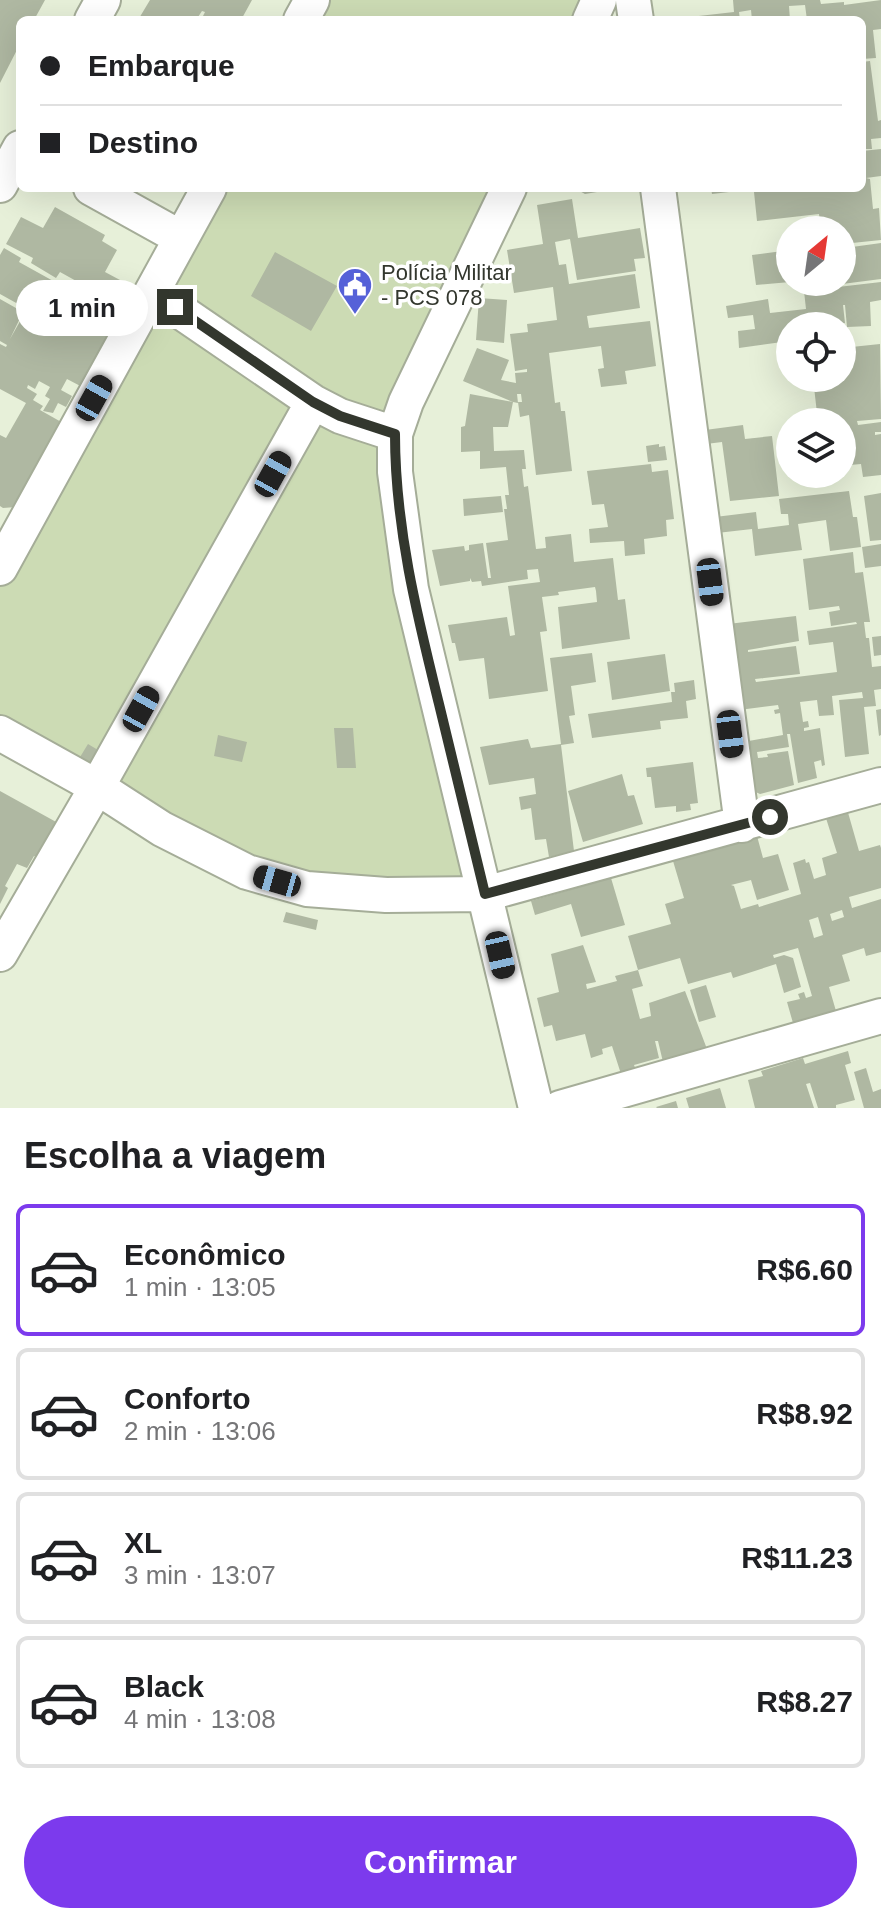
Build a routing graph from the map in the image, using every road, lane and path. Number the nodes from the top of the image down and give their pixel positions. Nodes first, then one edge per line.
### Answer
1 (16, 155) edge
2 (0, 185) edge
3 (98, 192) edge
4 (207, 192) edge
5 (507, 192) edge
6 (659, 192) edge
7 (181, 238) junction
8 (152, 292) junction
9 (313, 402) junction
10 (395, 434) junction
11 (10, 526) edge
12 (0, 568) edge
13 (0, 733) edge
14 (881, 785) edge
15 (97, 787) junction
16 (742, 825) junction
17 (485, 894) junction
18 (1, 949) edge
19 (881, 1016) edge
20 (536, 1108) edge
21 (560, 1108) edge

1 - 2 street
3 - 7 street
4 - 7 street
5 - 10 street
6 - 16 street
7 - 8 street
8 - 9 street
8 - 11 street
9 - 10 street
9 - 15 street
10 - 17 street
11 - 12 street
13 - 15 street
14 - 16 street
15 - 17 street
15 - 18 street
16 - 17 street
17 - 20 street
19 - 21 street

